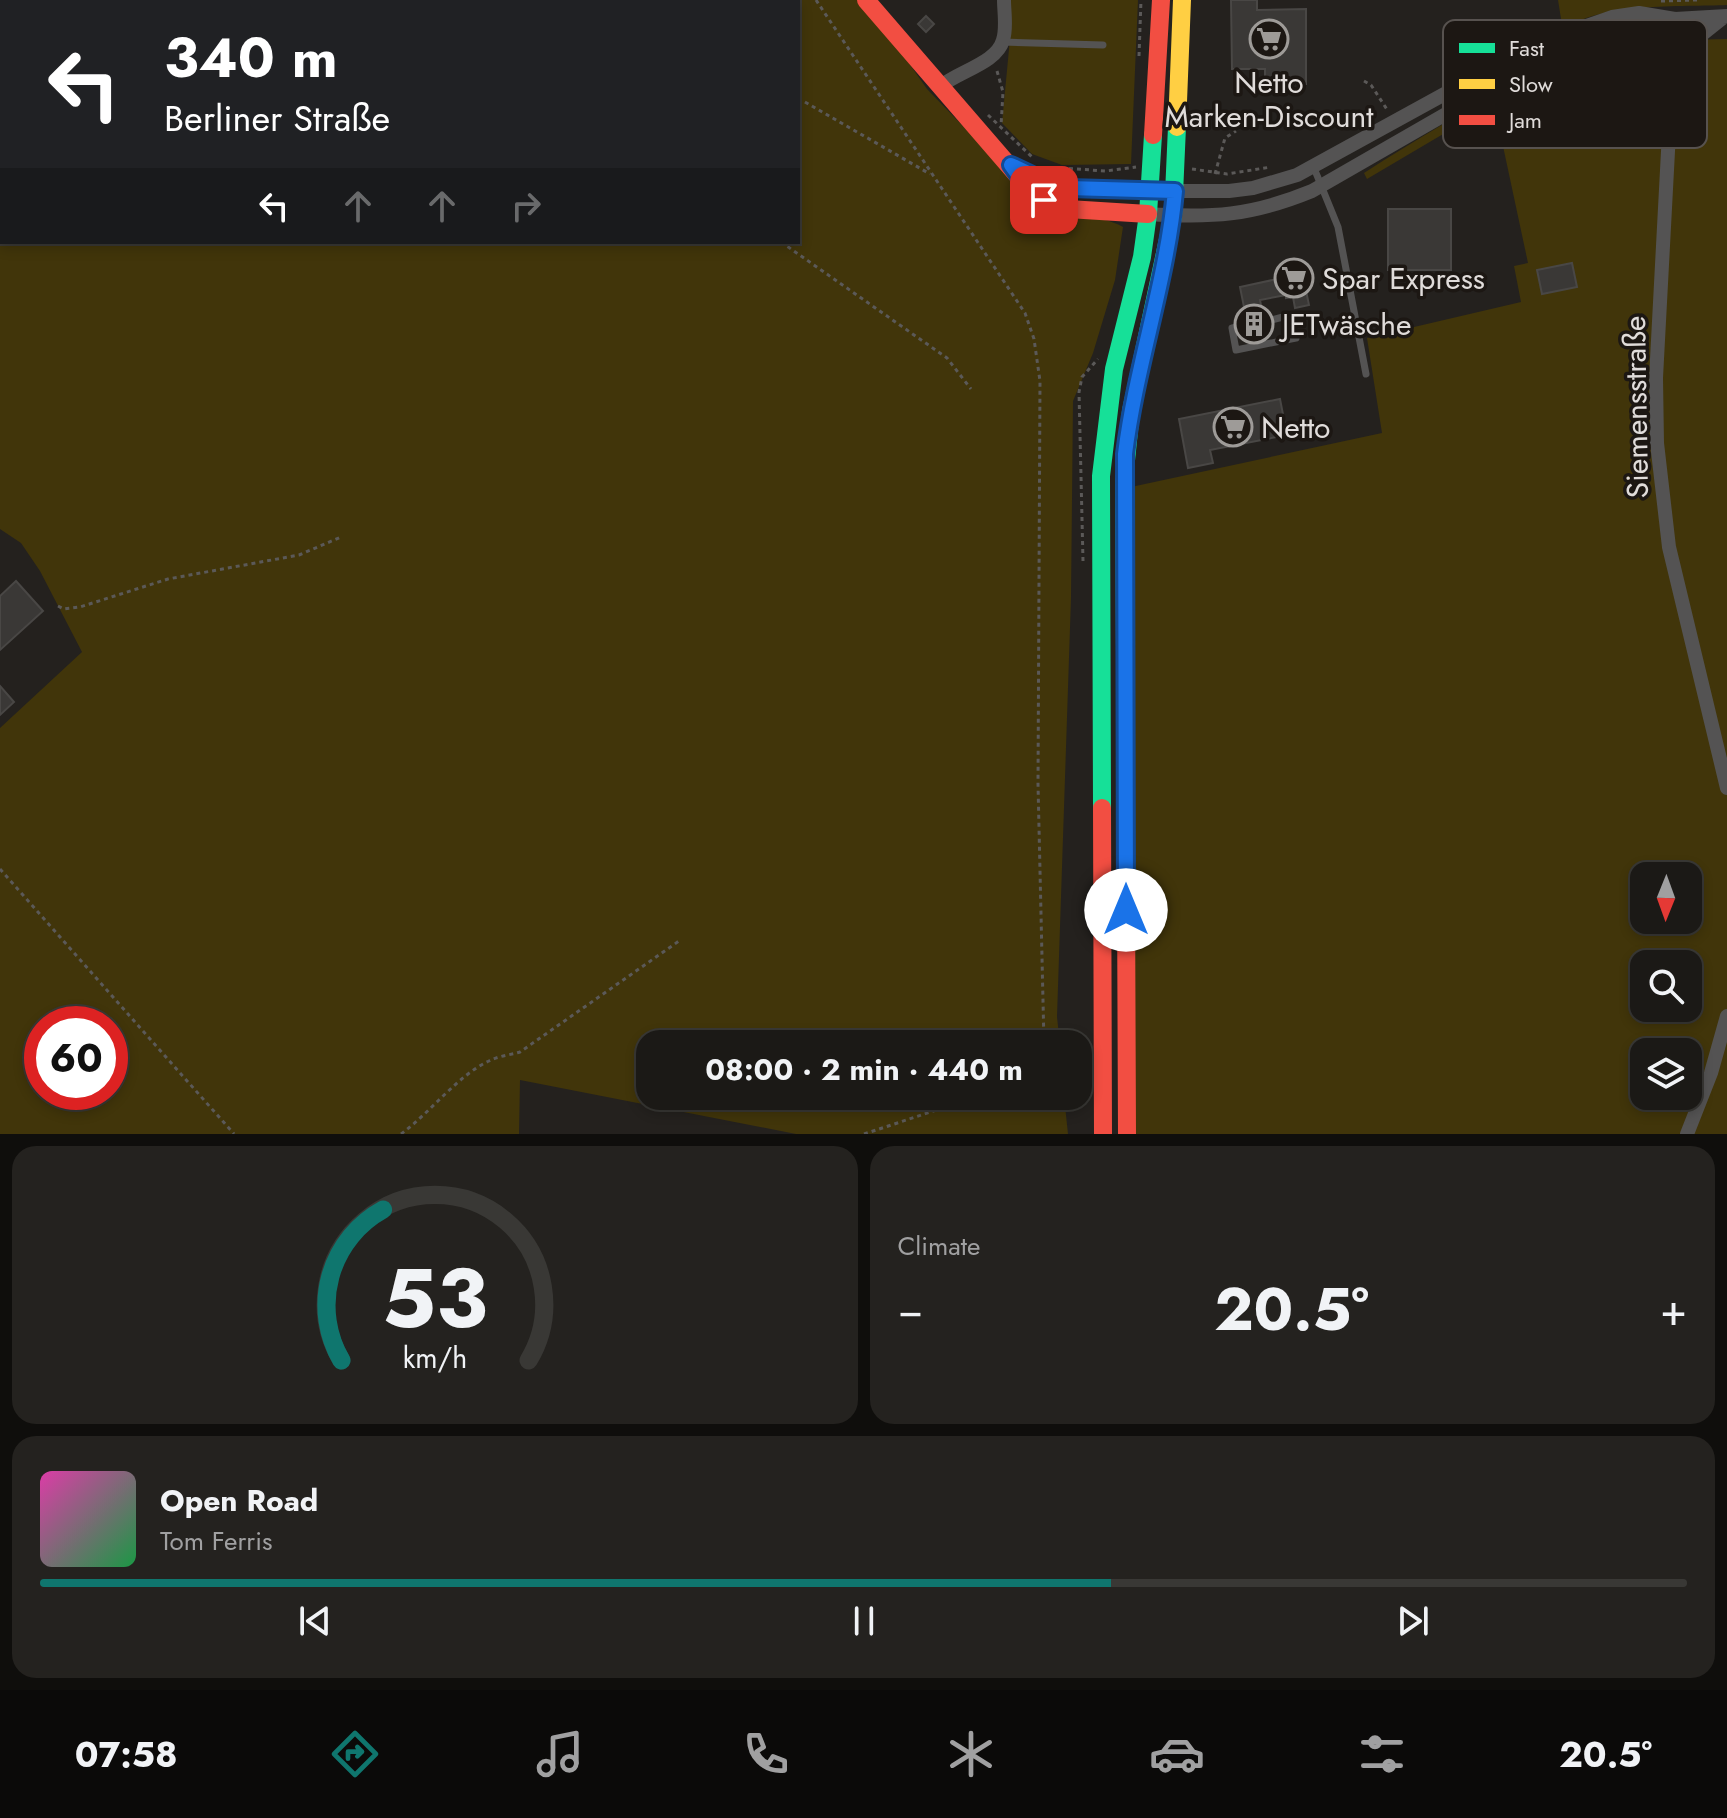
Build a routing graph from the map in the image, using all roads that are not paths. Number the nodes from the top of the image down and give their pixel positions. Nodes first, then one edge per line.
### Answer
1 (866, 0) edge
2 (1004, 0) edge
3 (1161, 0) edge
4 (1182, 0) edge
5 (1726, 16) edge
6 (1675, 19) junction
7 (1608, 20) edge
8 (1671, 20) edge
9 (1707, 31) edge
10 (1003, 42) junction
11 (1103, 45) dead end
12 (941, 86) junction
13 (1443, 94) edge
14 (1443, 117) edge
15 (1669, 148) edge
16 (1011, 165) junction
17 (1314, 168) junction
18 (1322, 185) junction
19 (1151, 190) junction
20 (1175, 191) junction
21 (1148, 214) junction
22 (1173, 216) junction
23 (1283, 317) dead end
24 (1264, 322) dead end
25 (1243, 326) dead end
26 (1296, 338) dead end
27 (1366, 374) dead end
28 (1727, 788) edge
29 (1727, 1016) edge
30 (1103, 1134) edge
31 (1127, 1134) edge
32 (1687, 1134) edge

1 - 12 main road
2 - 10 street
3 - 19 main road
4 - 20 main road
5 - 6 street
5 - 9 street
6 - 7 street
6 - 8 street
10 - 11 lane
10 - 12 street
12 - 16 main road
13 - 17 street
14 - 18 street
15 - 28 street, Siemensstraße
16 - 19 main road
16 - 21 main road
17 - 18 lane
17 - 20 street
18 - 22 street
18 - 27 lane
19 - 20 main road
19 - 21 main road
20 - 22 main road
21 - 22 street
21 - 30 main road
22 - 31 main road
23 - 24 lane
25 - 26 lane
29 - 32 street

